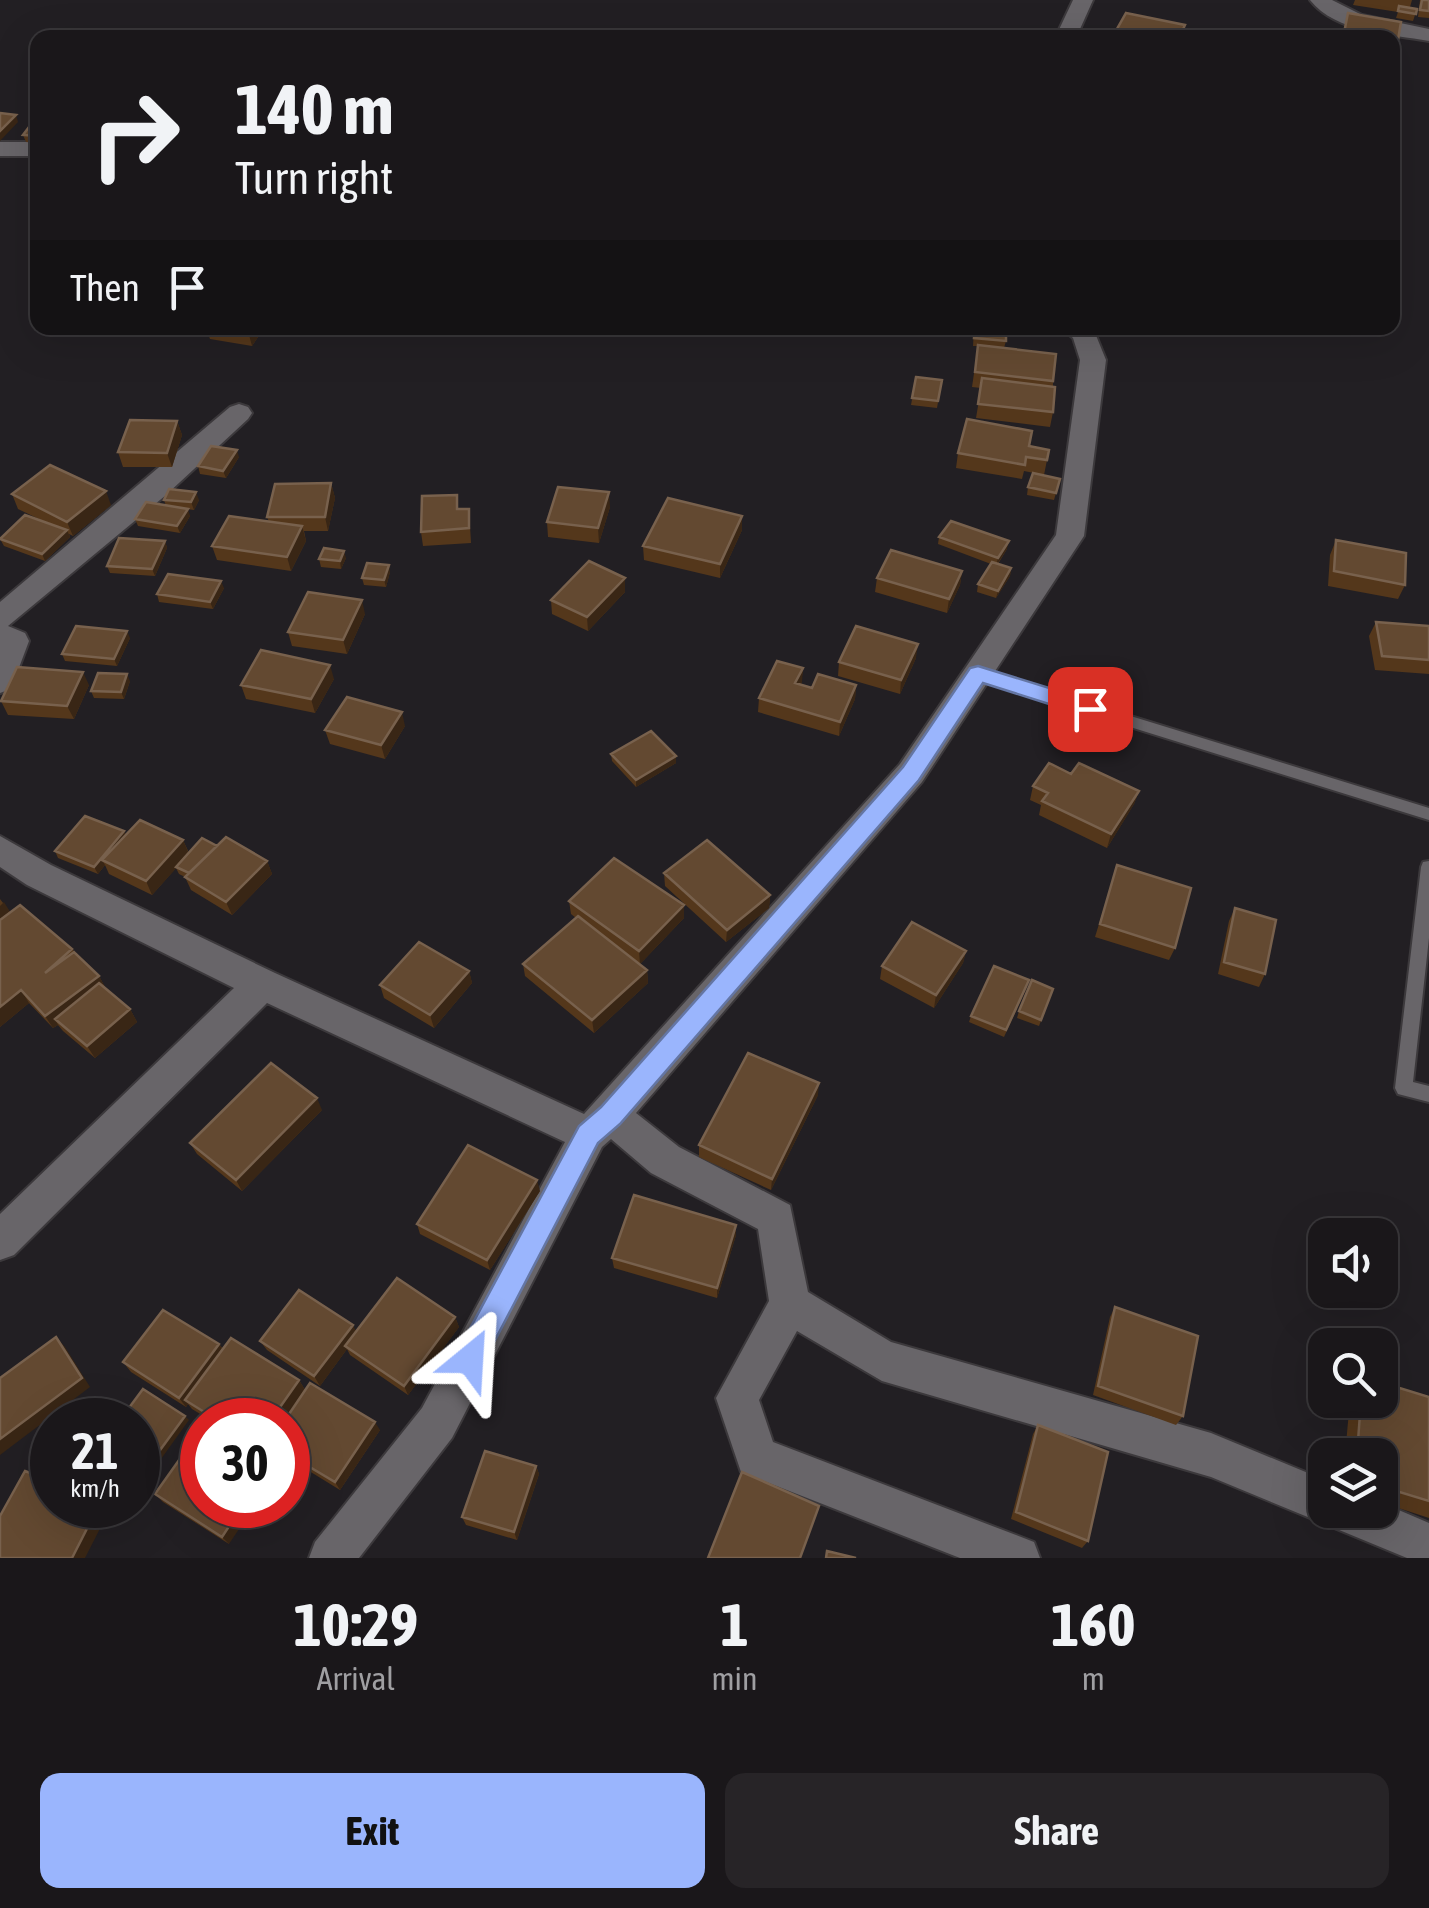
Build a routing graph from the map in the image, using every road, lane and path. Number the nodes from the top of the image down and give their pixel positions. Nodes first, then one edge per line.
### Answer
1 (1083, 0) edge
2 (1320, 0) edge
3 (1069, 30) edge
4 (1429, 36) edge
5 (30, 149) edge
6 (0, 150) edge
7 (1084, 335) edge
8 (239, 412) dead end
9 (0, 618) edge
10 (0, 635) edge
11 (978, 674) junction
12 (0, 681) edge
13 (1429, 814) edge
14 (0, 850) edge
15 (1429, 867) edge
16 (262, 984) junction
17 (1429, 1094) edge
18 (599, 1125) junction
19 (0, 1241) edge
20 (790, 1304) junction
21 (1308, 1495) edge
22 (1388, 1528) edge
23 (1429, 1545) edge
24 (331, 1558) edge
25 (1018, 1558) edge

1 - 3 street
2 - 4 street
5 - 6 street
7 - 11 street
8 - 9 street
10 - 12 street
11 - 13 lane
11 - 18 street
14 - 16 street
15 - 17 lane
16 - 18 street
16 - 19 street
18 - 20 street
18 - 24 street
20 - 21 street
20 - 25 street
22 - 23 street

